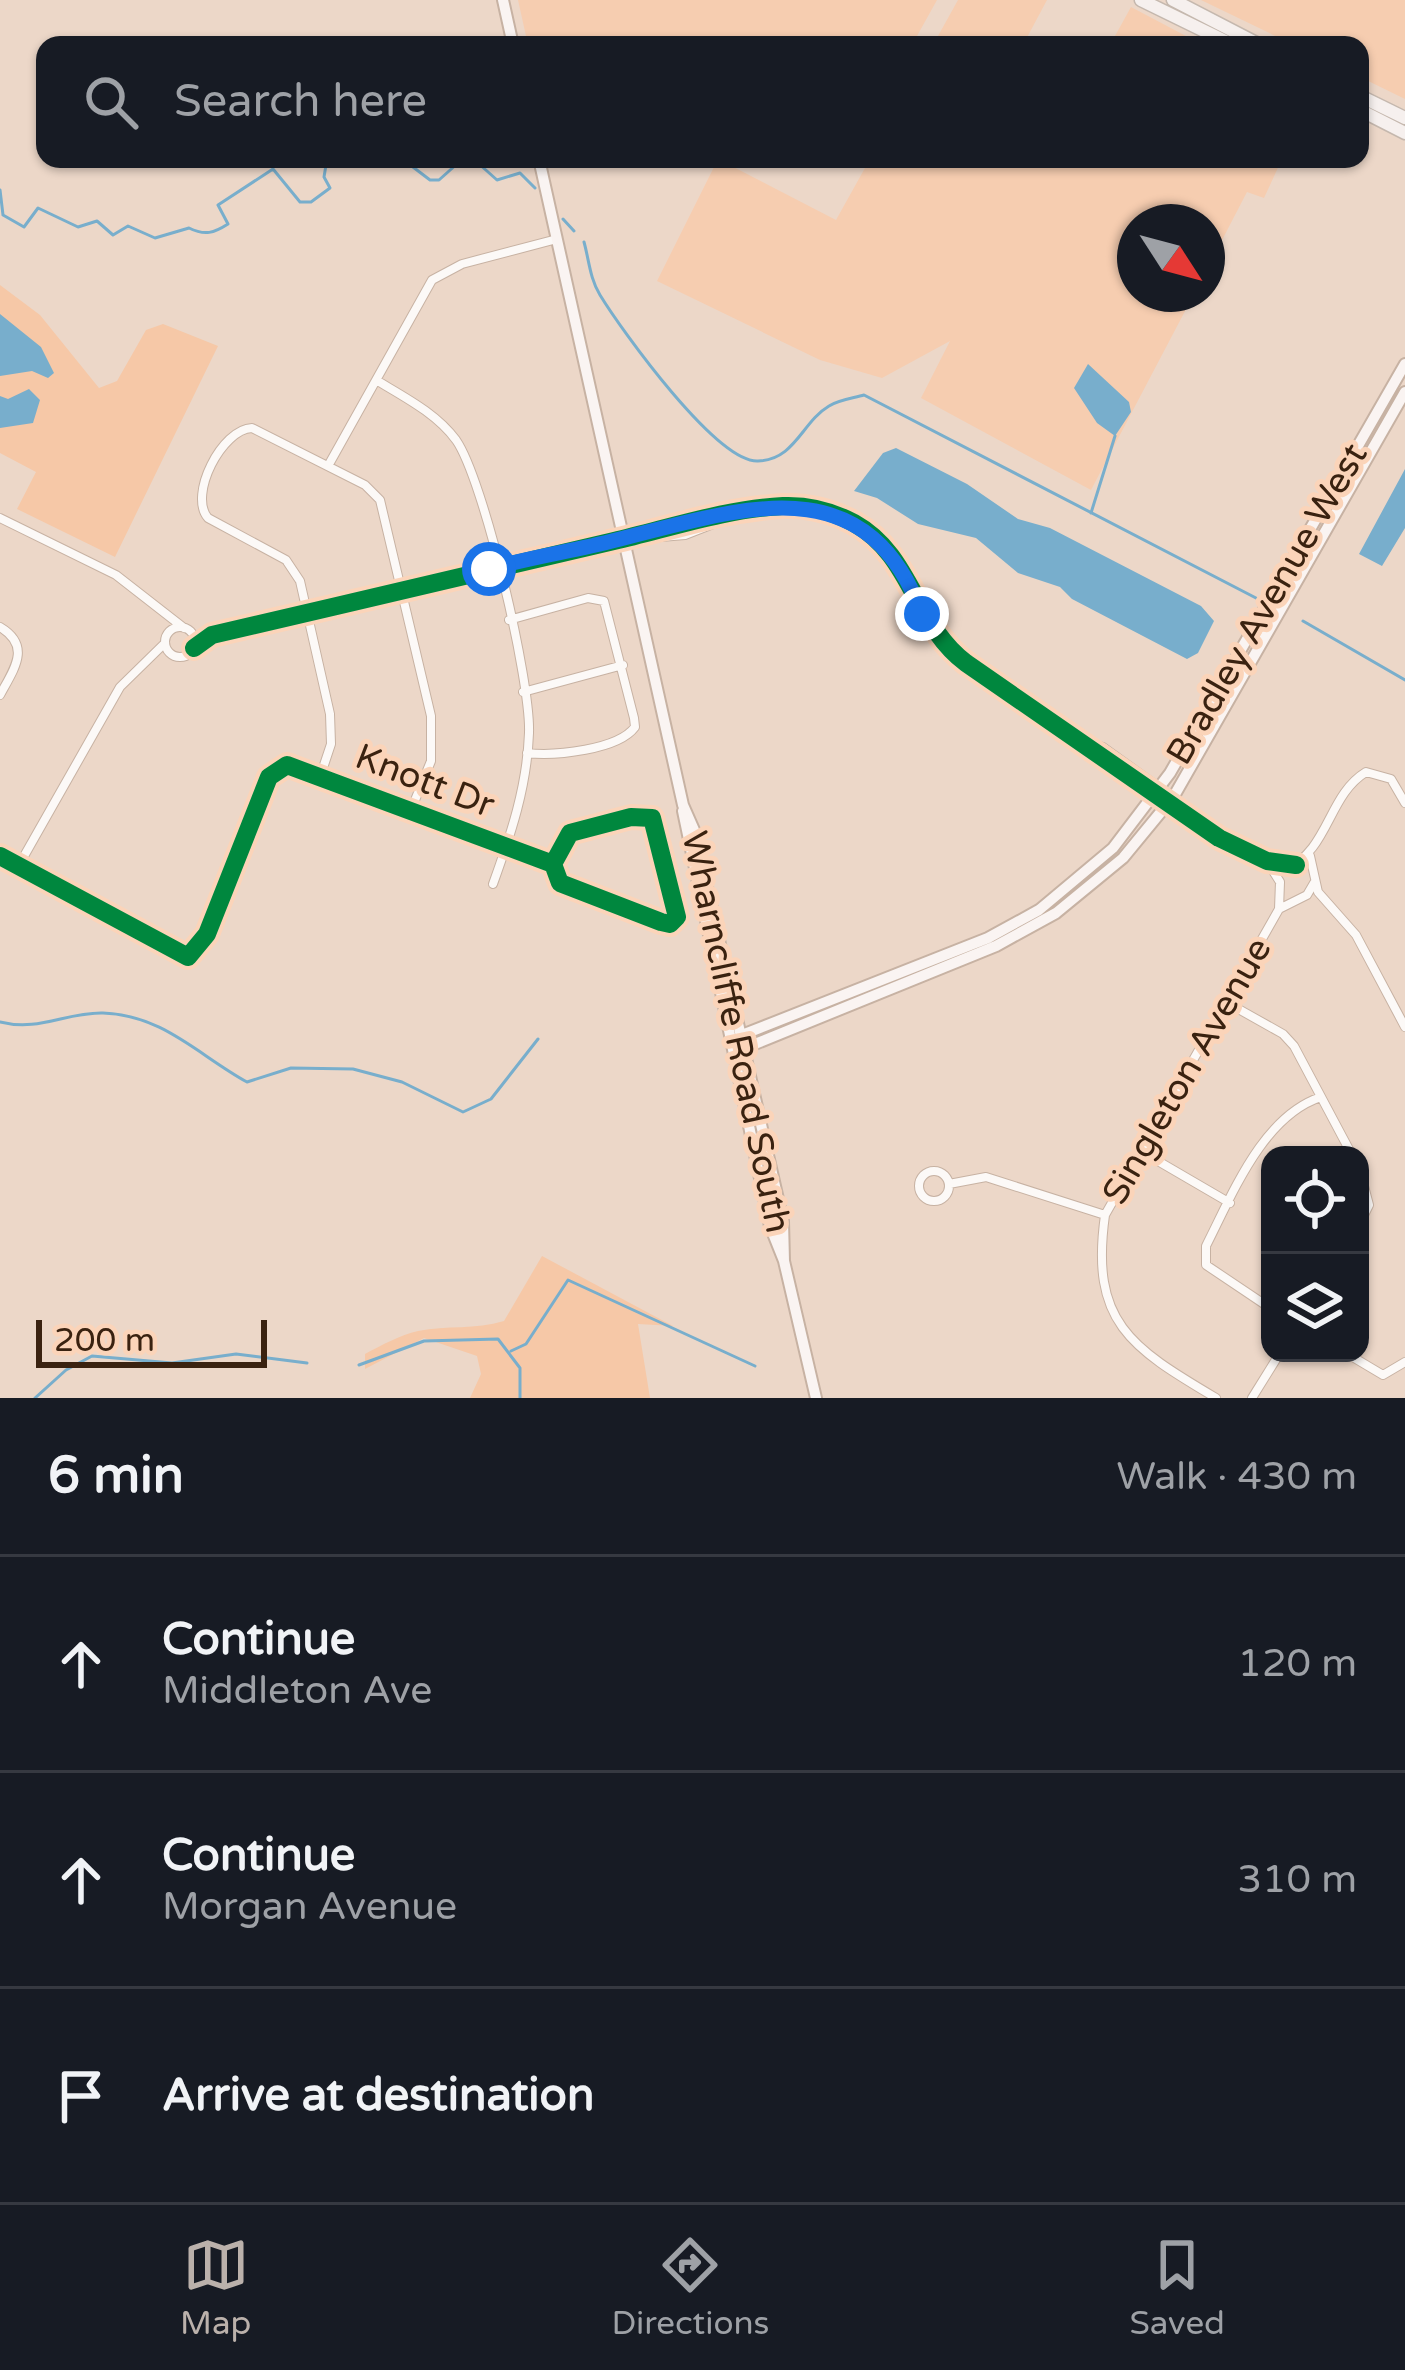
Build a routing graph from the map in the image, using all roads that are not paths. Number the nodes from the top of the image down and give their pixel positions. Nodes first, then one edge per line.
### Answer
1 (503, 0) edge
2 (1142, 0) edge
3 (1173, 0) edge
4 (511, 36) edge
5 (1215, 36) edge
6 (1243, 36) edge
7 (1369, 100) edge
8 (1369, 115) edge
9 (1405, 118) edge
10 (1405, 133) edge
11 (541, 168) edge
12 (557, 239) junction
13 (1405, 364) edge
14 (376, 380) junction
15 (1405, 392) edge
16 (328, 466) junction
17 (0, 518) edge
18 (622, 539) junction
19 (499, 566) junction
20 (405, 591) junction
21 (306, 614) junction
22 (167, 617) junction
23 (509, 620) junction
24 (0, 627) edge
25 (187, 629) junction
26 (212, 635) junction
27 (167, 639) junction
28 (194, 648) junction
29 (173, 655) junction
30 (151, 660) junction
31 (622, 665) junction
32 (523, 692) junction
33 (0, 695) edge
34 (527, 753) junction
35 (320, 777) junction
36 (1159, 791) junction
37 (1171, 800) junction
38 (1405, 802) edge
39 (683, 805) junction
40 (412, 810) junction
41 (507, 847) junction
42 (0, 856) edge
43 (1310, 856) junction
44 (1268, 861) junction
45 (553, 864) junction
46 (19, 865) junction
47 (1292, 866) junction
48 (1312, 878) junction
49 (493, 884) dead end
50 (1281, 885) junction
51 (1301, 898) junction
52 (1324, 901) junction
53 (1279, 908) junction
54 (1226, 1002) junction
55 (1405, 1027) edge
56 (743, 1041) junction
57 (1322, 1097) junction
58 (1347, 1146) edge
59 (1139, 1150) junction
60 (949, 1184) dead end
61 (1231, 1203) junction
62 (1105, 1215) junction
63 (784, 1261) junction
64 (1261, 1302) edge
65 (1274, 1362) edge
66 (1361, 1362) edge
67 (1405, 1363) edge
68 (816, 1398) edge
69 (1216, 1398) edge
70 (1252, 1398) edge

1 - 4 main road
2 - 5 main road
3 - 6 main road
7 - 9 main road
8 - 10 main road
11 - 12 main road, Wharncliffe Road South
12 - 14 street
12 - 18 main road, Wharncliffe Road South
13 - 36 main road, Bradley Avenue West
14 - 16 street
14 - 19 street
15 - 37 main road, Bradley Avenue West
16 - 20 street
16 - 21 street
17 - 22 street
18 - 19 street
18 - 36 street
18 - 39 main road, Wharncliffe Road South
19 - 20 street
19 - 23 street
20 - 21 street
20 - 40 street
21 - 26 street
21 - 35 street
22 - 25 street
22 - 27 street
23 - 31 street
23 - 32 street
24 - 33 street
25 - 26 street
25 - 27 street
25 - 28 street
26 - 28 street
27 - 29 street
27 - 30 street
28 - 29 street
29 - 30 street
30 - 46 street
31 - 32 street
31 - 34 street
32 - 34 street
34 - 41 street
35 - 40 street, Knott Dr
35 - 46 street
36 - 37 street
36 - 56 main road, Bradley Avenue West
37 - 44 street
37 - 56 main road, Bradley Avenue West
38 - 43 street
39 - 56 main road, Wharncliffe Road South
39 - 63 main road, Wharncliffe Road South
40 - 41 street, Knott Dr
41 - 45 street, Knott Dr
41 - 49 street
42 - 46 street
43 - 47 street
43 - 48 street
44 - 47 street
44 - 50 street
45 - 45 street, Knott Dr
47 - 48 street
47 - 50 street
48 - 51 street
48 - 52 street
50 - 51 street
50 - 53 street, Singleton Avenue
51 - 52 street
51 - 53 street, Singleton Avenue
52 - 55 street
53 - 54 street, Singleton Avenue
54 - 57 street
54 - 59 street, Singleton Avenue
56 - 63 main road, Wharncliffe Road South
57 - 58 street
57 - 61 street
59 - 61 street
59 - 62 street, Singleton Avenue
60 - 62 street
61 - 64 street
62 - 69 street, Singleton Avenue
63 - 68 main road, Wharncliffe Road South
65 - 70 street
66 - 67 street

